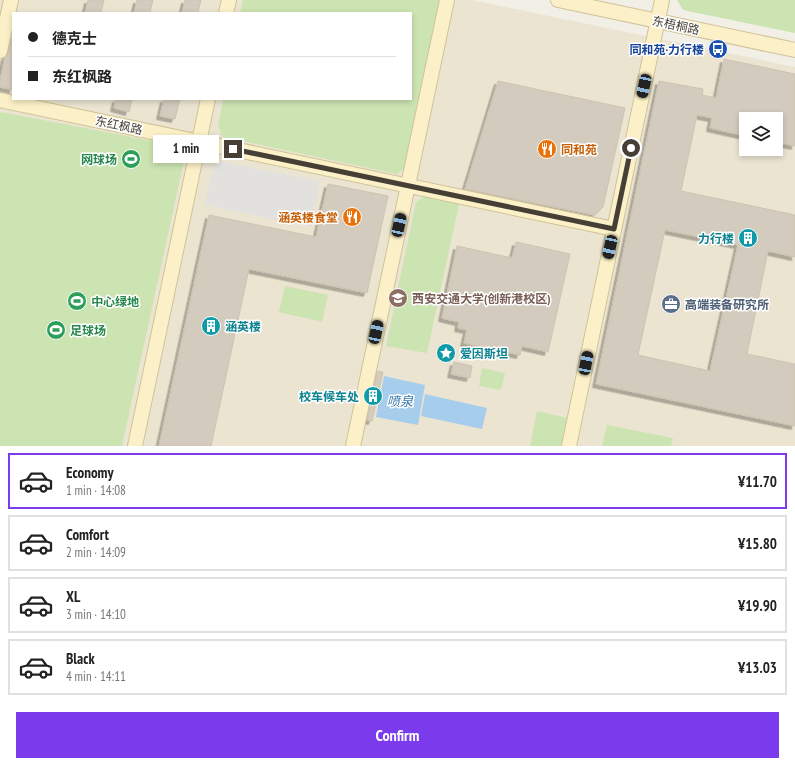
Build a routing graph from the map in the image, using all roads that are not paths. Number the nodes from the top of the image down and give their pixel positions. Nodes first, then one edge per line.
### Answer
1 (11, 0) edge
2 (228, 0) edge
3 (447, 0) edge
4 (558, 0) edge
5 (662, 0) edge
6 (226, 12) edge
7 (657, 21) junction
8 (795, 50) edge
9 (0, 51) edge
10 (0, 100) edge
11 (208, 100) edge
12 (199, 142) junction
13 (407, 185) junction
14 (614, 229) junction
15 (135, 446) edge
16 (353, 446) edge
17 (569, 446) edge

1 - 9 street
2 - 6 street
3 - 13 street
4 - 7 street, 东梧桐路
5 - 7 street
7 - 8 street, 东梧桐路
7 - 14 street
10 - 12 street, 东红枫路
11 - 12 street
12 - 13 street, 东红枫路
12 - 15 street
13 - 14 street, 东红枫路
13 - 16 street
14 - 17 street

